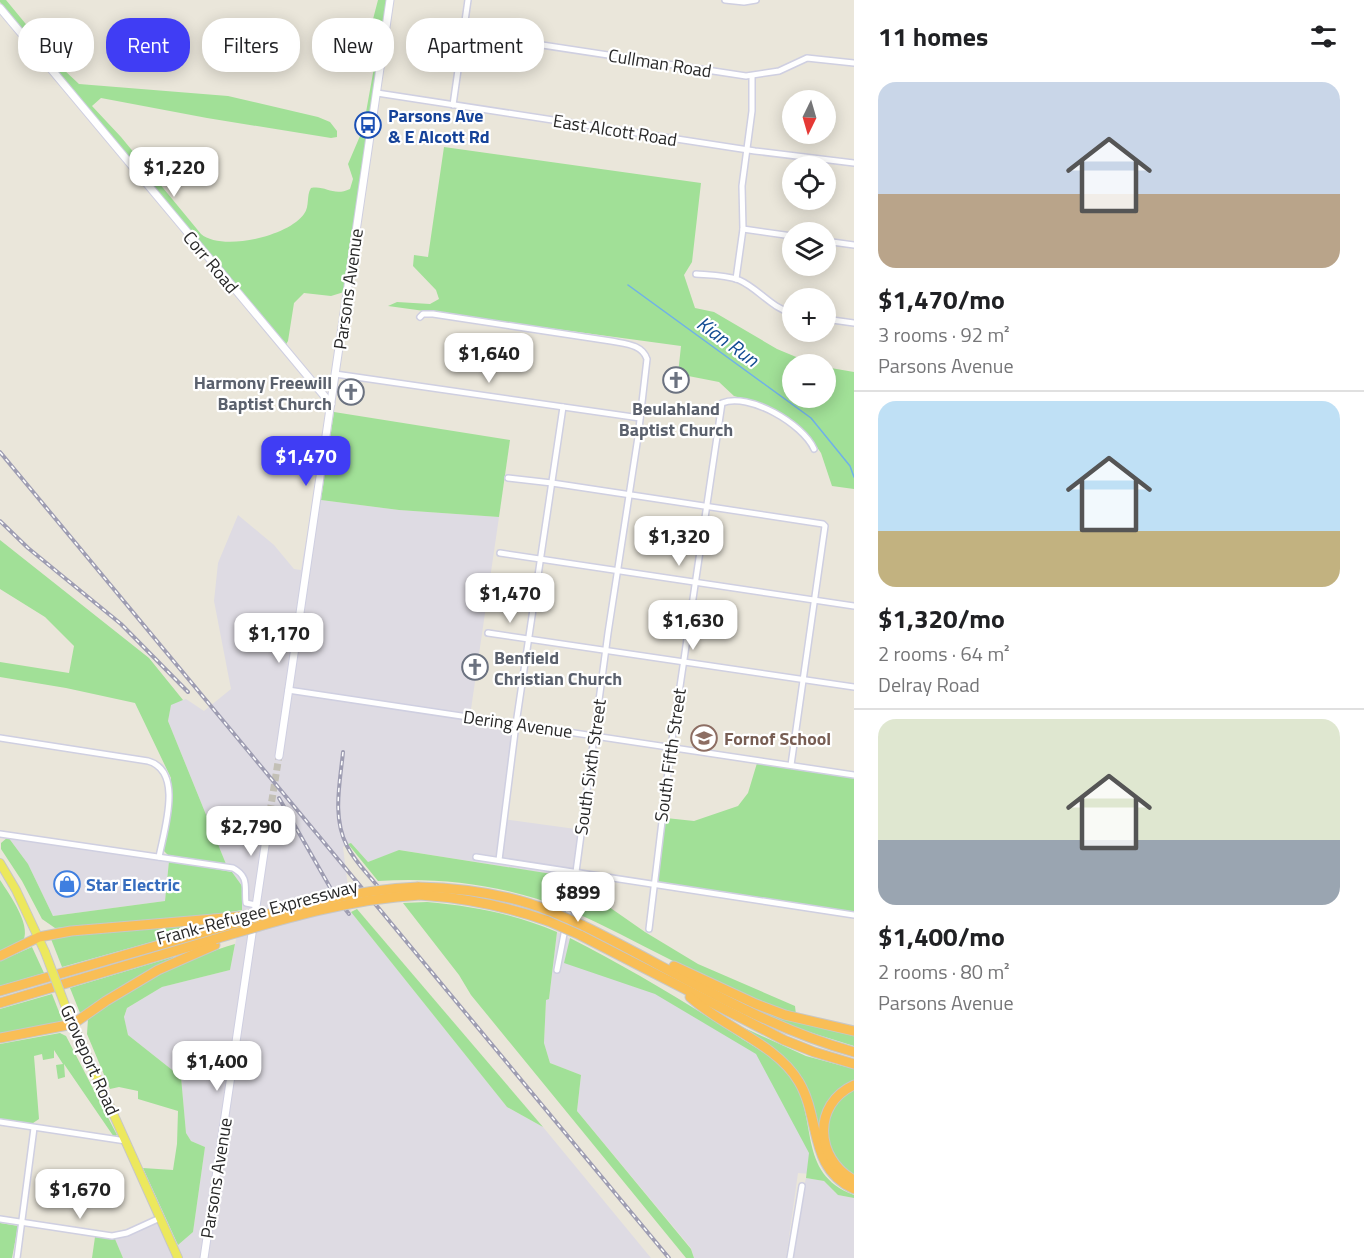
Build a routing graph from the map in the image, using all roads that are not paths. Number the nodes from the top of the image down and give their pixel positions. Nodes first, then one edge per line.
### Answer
1 (390, 0) edge
2 (468, 0) edge
3 (725, 0) edge
4 (756, 0) edge
5 (0, 8) edge
6 (465, 18) edge
7 (544, 45) edge
8 (854, 63) edge
9 (458, 72) edge
10 (752, 76) junction
11 (376, 93) junction
12 (453, 105) junction
13 (747, 150) junction
14 (854, 163) edge
15 (742, 229) junction
16 (782, 235) edge
17 (836, 243) edge
18 (854, 245) edge
19 (696, 274) dead end
20 (736, 279) junction
21 (782, 309) edge
22 (420, 317) dead end
23 (836, 321) edge
24 (854, 323) edge
25 (335, 374) junction
26 (331, 404) junction
27 (563, 407) junction
28 (640, 418) junction
29 (814, 449) dead end
30 (508, 478) dead end
31 (552, 483) junction
32 (630, 495) junction
33 (707, 506) junction
34 (500, 553) dead end
35 (541, 559) junction
36 (618, 570) junction
37 (695, 581) junction
38 (815, 600) junction
39 (854, 606) edge
40 (488, 633) dead end
41 (529, 638) junction
42 (606, 650) junction
43 (683, 662) junction
44 (803, 680) junction
45 (854, 687) edge
46 (288, 690) junction
47 (516, 724) junction
48 (595, 736) junction
49 (0, 738) edge
50 (671, 747) junction
51 (279, 756) tunnel mouth
52 (791, 765) junction
53 (854, 774) edge
54 (270, 812) tunnel mouth
55 (0, 834) edge
56 (159, 857) junction
57 (476, 857) dead end
58 (499, 860) junction
59 (0, 863) edge
60 (576, 873) junction
61 (654, 885) junction
62 (419, 891) junction
63 (256, 905) junction
64 (854, 915) edge
65 (215, 924) junction
66 (649, 929) dead end
67 (39, 937) junction
68 (215, 942) junction
69 (632, 950) junction
70 (0, 956) edge
71 (558, 970) dead end
72 (681, 989) junction
73 (0, 991) edge
74 (0, 1003) edge
75 (73, 1024) junction
76 (854, 1031) edge
77 (0, 1038) edge
78 (854, 1052) edge
79 (854, 1064) edge
80 (854, 1085) edge
81 (0, 1122) edge
82 (34, 1128) junction
83 (126, 1141) junction
84 (854, 1180) edge
85 (802, 1186) dead end
86 (854, 1189) edge
87 (160, 1218) junction
88 (0, 1219) edge
89 (22, 1222) junction
90 (17, 1258) edge
91 (178, 1258) edge
92 (204, 1258) edge
93 (790, 1258) edge

1 - 11 street, Parsons Avenue
2 - 6 street
3 - 4 street
5 - 26 street, Corr Road
7 - 10 street, Cullman Road
8 - 10 street, Cullman Road
9 - 12 street
10 - 13 street
11 - 12 street, East Alcott Road
11 - 25 street, Parsons Avenue
12 - 13 street, East Alcott Road
13 - 14 street, East Alcott Road
13 - 15 street
15 - 16 street
15 - 20 street
17 - 18 street
19 - 20 street
20 - 21 street
22 - 28 street, South Sixth Street
23 - 24 street
25 - 26 street, Parsons Avenue
25 - 27 street
26 - 46 street, Parsons Avenue
27 - 28 street
27 - 31 street
28 - 32 street, South Sixth Street
29 - 33 street, South Fifth Street
30 - 31 street
31 - 32 street
31 - 35 street
32 - 33 street
32 - 36 street, South Sixth Street
33 - 37 street, South Fifth Street
33 - 38 street
34 - 35 street
35 - 36 street
35 - 41 street
36 - 37 street
36 - 42 street, South Sixth Street
37 - 38 street
37 - 43 street, South Fifth Street
38 - 39 street
38 - 44 street
40 - 41 street
41 - 42 street
41 - 47 street
42 - 43 street
42 - 48 street, South Sixth Street
43 - 44 street
43 - 50 street, South Fifth Street
44 - 45 street
44 - 52 street
46 - 47 street, Dering Avenue
46 - 51 street, Parsons Avenue
47 - 48 street, Dering Avenue
47 - 58 street
48 - 50 street, Dering Avenue
48 - 60 street, South Sixth Street
49 - 56 street
50 - 52 street, Dering Avenue
50 - 61 street, South Fifth Street
52 - 53 street, Dering Avenue
54 - 63 street, Parsons Avenue
55 - 56 street
56 - 63 street
57 - 58 street
58 - 60 street
59 - 67 main road, Groveport Road
60 - 61 street
60 - 71 street, South Sixth Street
61 - 64 street
61 - 66 street, South Fifth Street
62 - 65 highway, Frank-Refugee Expressway, bridge
62 - 68 highway, Frank-Refugee Expressway, bridge
62 - 69 highway, Frank-Refugee Expressway, bridge
62 - 72 highway, Frank-Refugee Expressway, bridge
63 - 92 street, Parsons Avenue
65 - 67 highway
65 - 73 highway, Frank-Refugee Expressway
67 - 70 highway
67 - 75 main road, Groveport Road, bridge
68 - 74 highway, Frank-Refugee Expressway
68 - 75 highway
69 - 76 highway
69 - 78 highway, Frank-Refugee Expressway
72 - 79 highway, Frank-Refugee Expressway
72 - 86 highway
75 - 77 highway
75 - 83 main road, Groveport Road
80 - 84 highway
81 - 82 street
82 - 83 street
82 - 89 street
83 - 87 main road, Groveport Road
85 - 93 street
87 - 89 street
87 - 91 main road, Groveport Road
88 - 89 street
89 - 90 street

